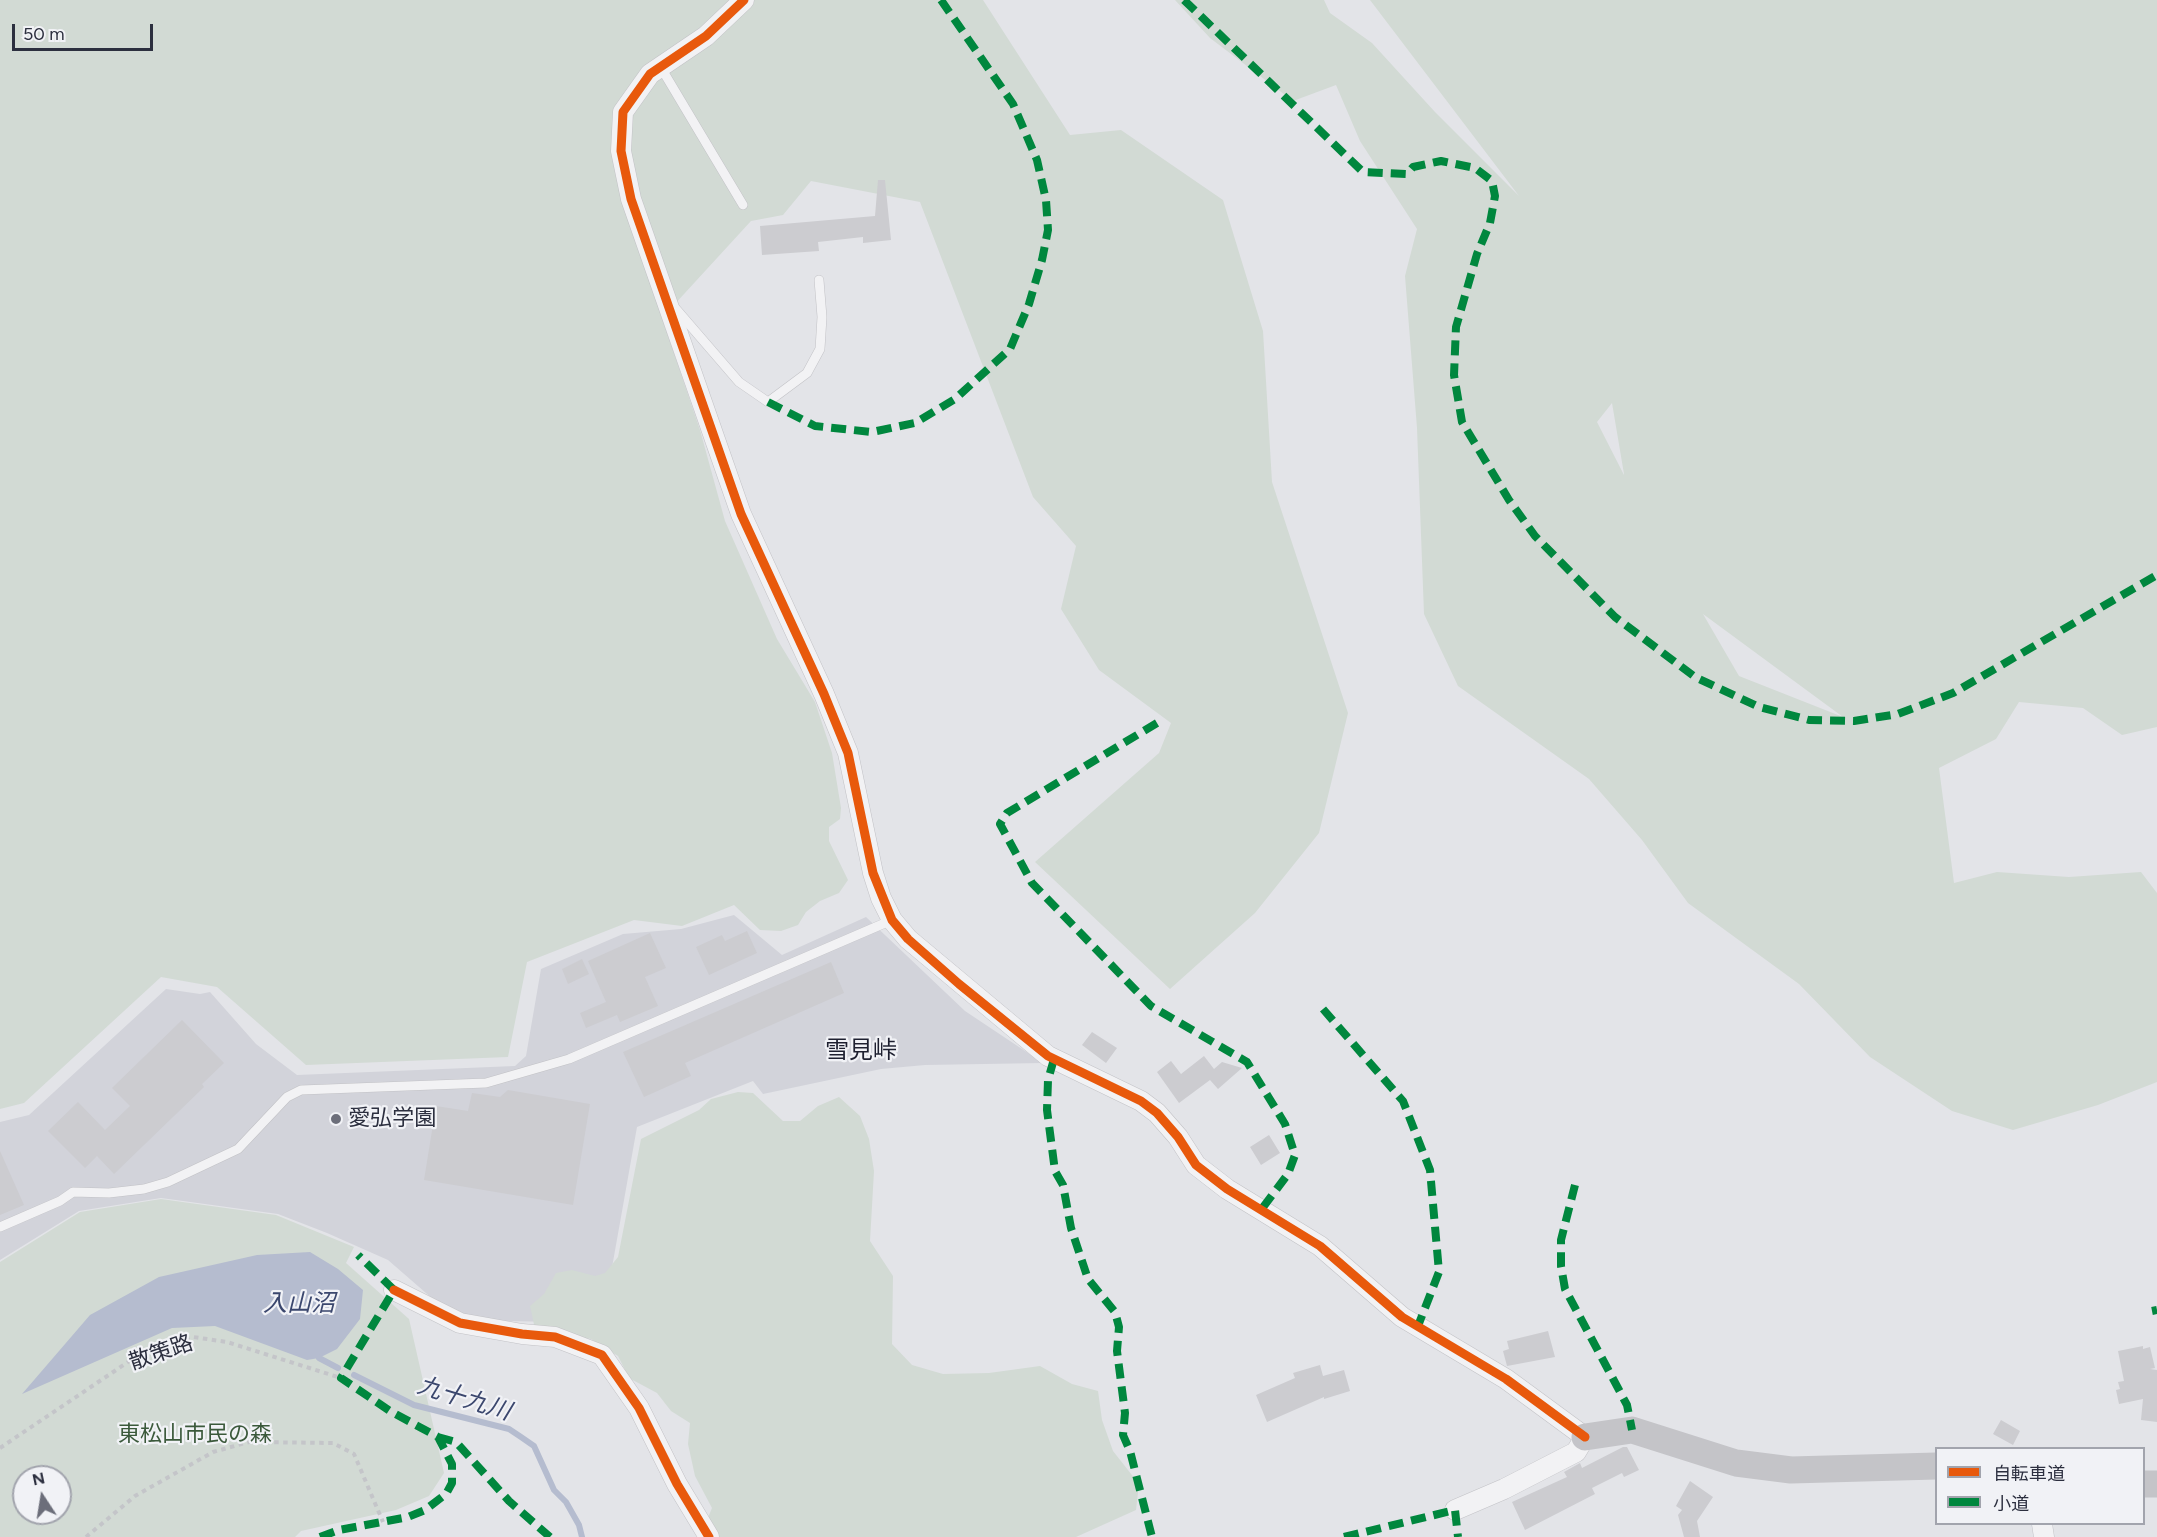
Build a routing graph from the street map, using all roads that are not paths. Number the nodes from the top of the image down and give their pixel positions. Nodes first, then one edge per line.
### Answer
1 (744, 0) edge
2 (660, 66) junction
3 (743, 204) dead end
4 (819, 280) dead end
5 (664, 293) junction
6 (892, 920) junction
7 (0, 1227) edge
8 (394, 1290) dead end
9 (1585, 1437) junction
10 (1935, 1466) edge
11 (1455, 1510) dead end
12 (710, 1537) edge

1 - 2 street
2 - 3 lane
2 - 5 street
4 - 5 lane
5 - 6 street
6 - 7 lane
6 - 9 street
8 - 12 street
9 - 10 street
9 - 11 street

